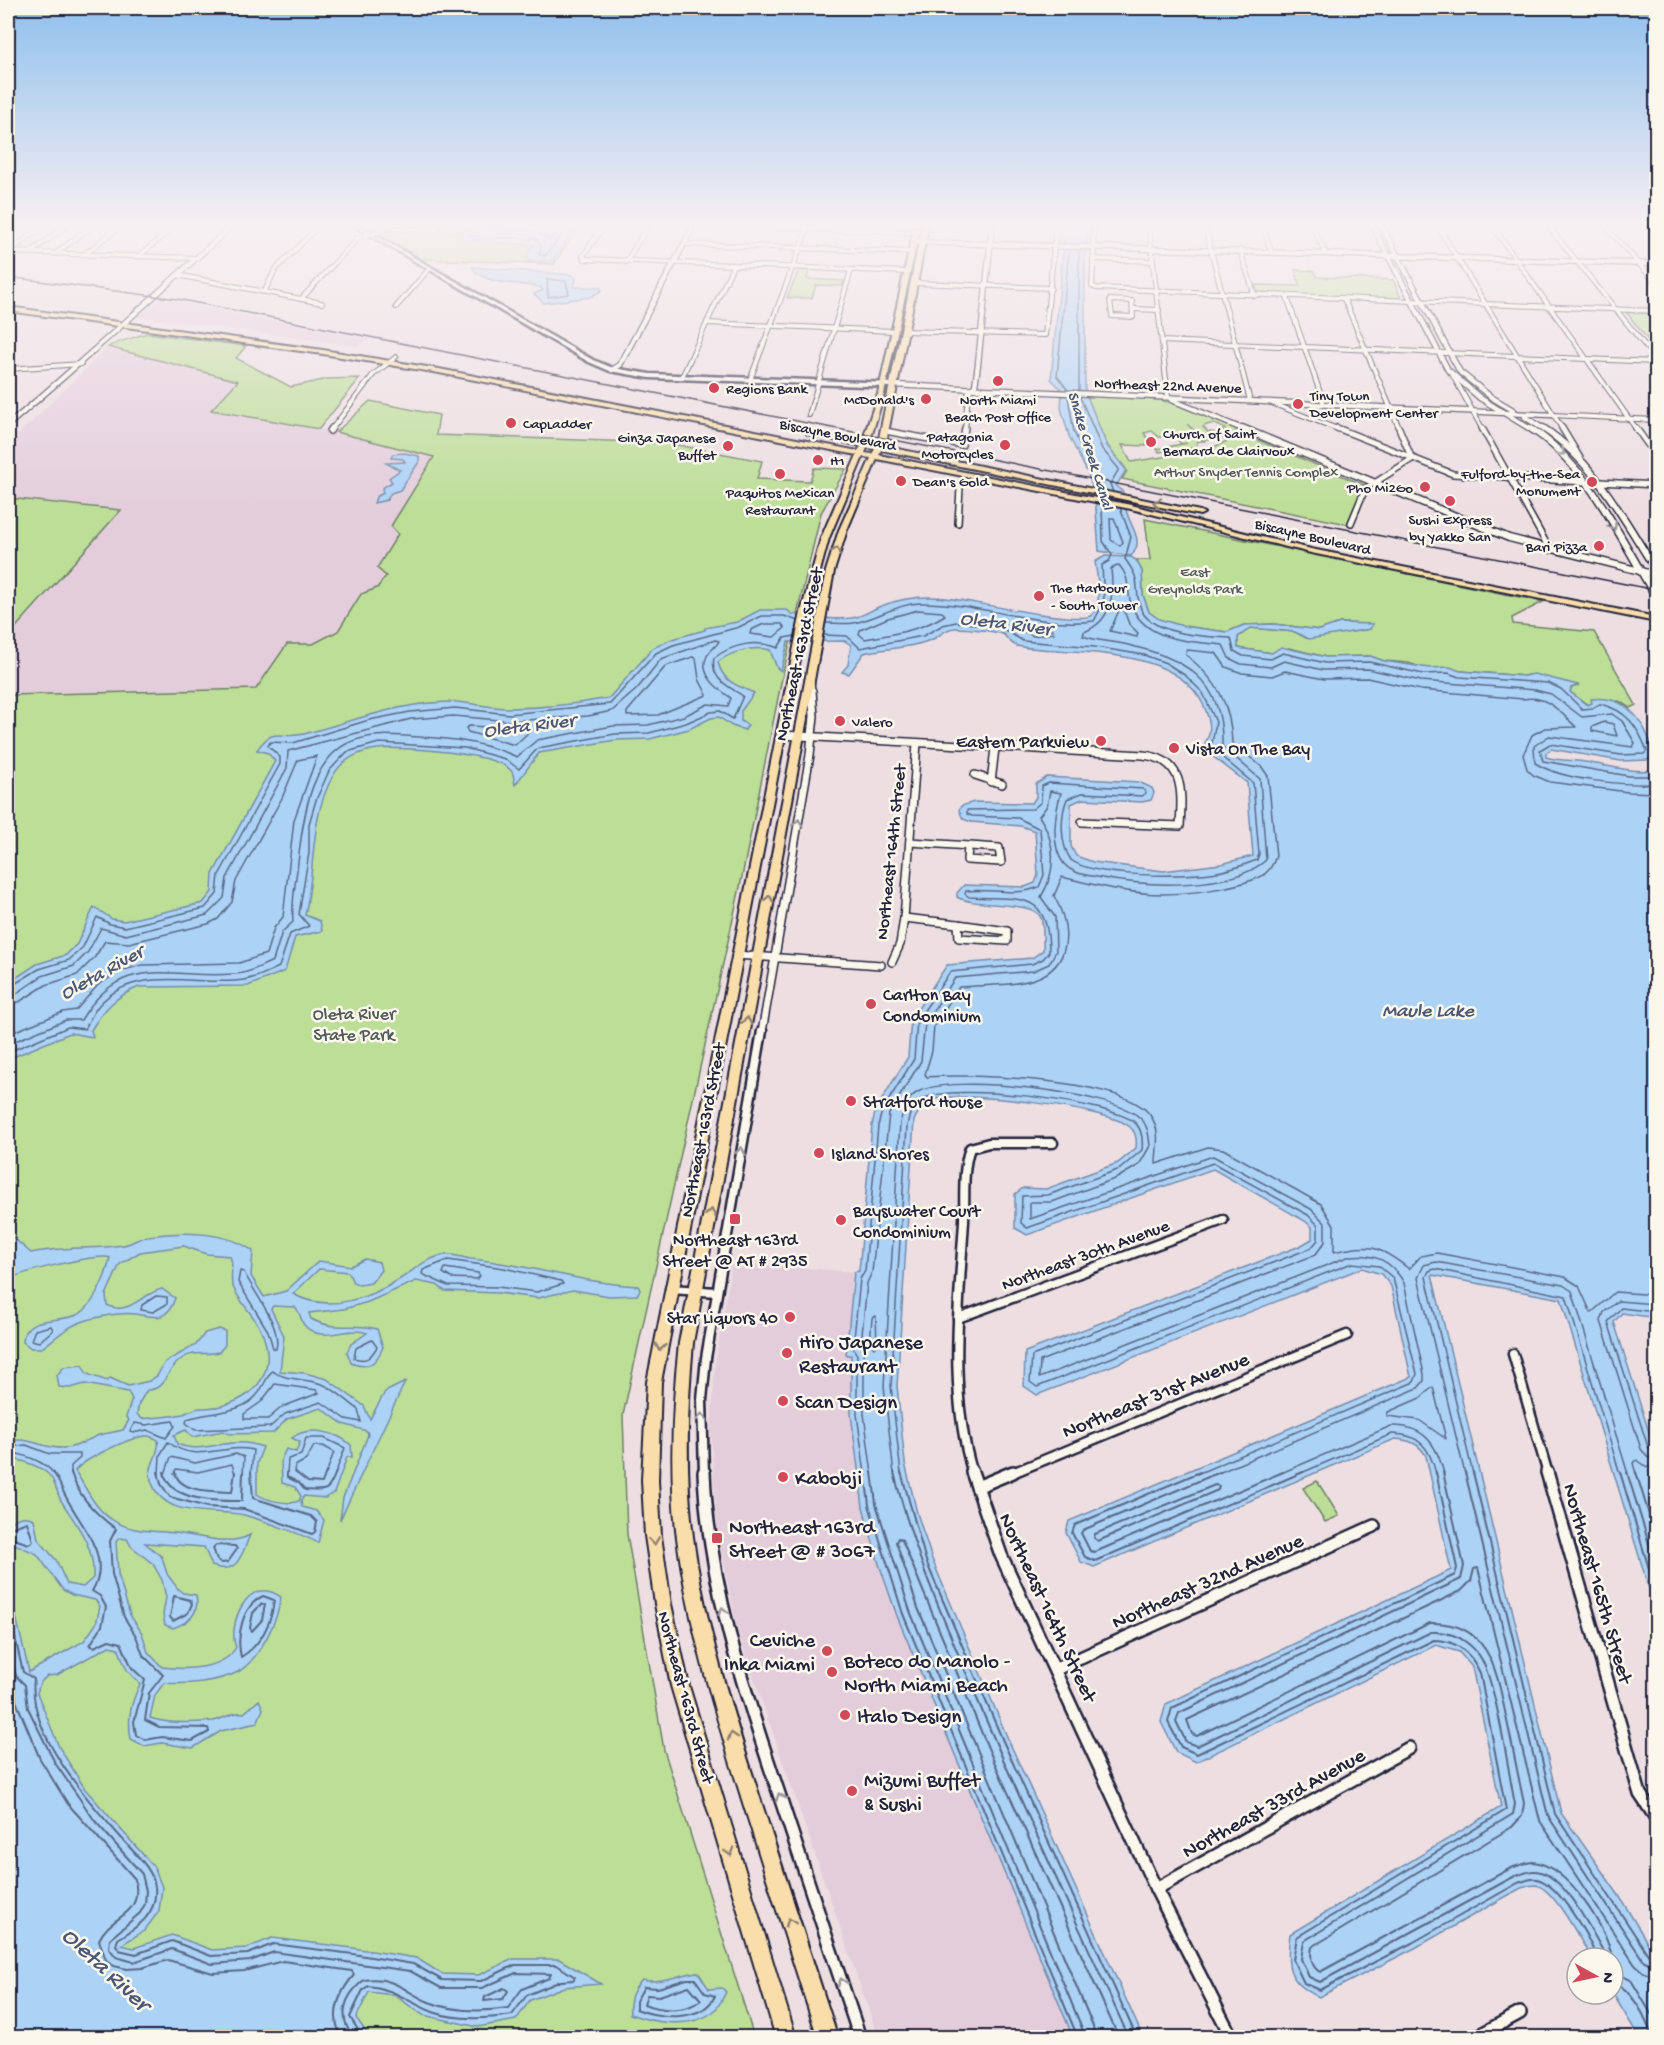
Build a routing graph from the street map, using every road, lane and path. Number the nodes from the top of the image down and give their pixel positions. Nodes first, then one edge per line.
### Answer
1 (119, 322) edge
2 (121, 322) edge
3 (524, 322) edge
4 (643, 322) edge
5 (771, 322) edge
6 (837, 322) edge
7 (896, 322) edge
8 (905, 322) edge
9 (980, 322) edge
10 (1046, 322) edge
11 (1160, 322) edge
12 (1230, 322) edge
13 (1296, 322) edge
14 (1354, 322) edge
15 (1423, 322) edge
16 (1433, 322) edge
17 (1496, 322) edge
18 (1559, 322) edge
19 (1627, 322) edge
20 (124, 323) junction
21 (707, 323) joint
22 (770, 326) junction
23 (895, 327) junction
24 (835, 328) junction
25 (903, 334) junction
26 (979, 334) junction
27 (288, 341) junction
28 (1162, 341) junction
29 (259, 343) junction
30 (1236, 344) junction
31 (1305, 347) junction
32 (1366, 350) junction
33 (1438, 353) junction
34 (1449, 353) junction
35 (1516, 356) junction
36 (396, 357) junction
37 (1586, 359) junction
38 (1656, 360) edge
39 (388, 362) junction
40 (78, 364) junction
41 (8, 369) edge
42 (612, 370) junction
43 (471, 371) junction
44 (1460, 372) junction
45 (1452, 374) junction
46 (463, 376) junction
47 (682, 377) junction
48 (750, 380) junction
49 (533, 383) junction
50 (819, 383) junction
51 (1463, 384) junction
52 (883, 385) junction
53 (893, 385) junction
54 (972, 388) junction
55 (525, 389) junction
56 (1129, 395) junction
57 (1168, 397) junction
58 (1465, 397) junction
59 (1479, 397) junction
60 (1197, 398) junction
61 (1491, 398) junction
62 (1250, 401) junction
63 (1269, 402) junction
64 (1324, 404) junction
65 (1190, 406) junction
66 (1390, 407) junction
67 (1197, 410) junction
68 (1546, 410) junction
69 (1472, 411) junction
70 (1501, 411) junction
71 (1515, 411) junction
72 (1507, 414) junction
73 (809, 415) dead end
74 (1522, 415) junction
75 (1552, 415) junction
76 (717, 416) dead end
77 (726, 418) dead end
78 (1630, 418) junction
79 (695, 420) junction
80 (1656, 420) edge
81 (8, 423) edge
82 (330, 431) dead end
83 (885, 431) junction
84 (802, 433) dead end
85 (864, 449) junction
86 (878, 452) junction
87 (1656, 456) edge
88 (1580, 458) junction
89 (1412, 459) junction
90 (913, 463) junction
91 (1510, 478) junction
92 (991, 479) junction
93 (1585, 482) junction
94 (1600, 482) junction
95 (1376, 483) junction
96 (1656, 485) edge
97 (960, 488) dead end
98 (1086, 489) junction
99 (849, 519) junction
100 (958, 523) dead end
101 (1351, 523) dead end
102 (1626, 547) junction
103 (1642, 549) junction
104 (1550, 550) junction
105 (1631, 556) junction
106 (1648, 557) junction
107 (1608, 564) junction
108 (815, 570) junction
109 (1656, 570) edge
110 (830, 571) junction
111 (1641, 571) junction
112 (1656, 575) edge
113 (1656, 597) edge
114 (1656, 612) edge
115 (1656, 620) edge
116 (811, 672) junction
117 (781, 735) junction
118 (799, 736) junction
119 (812, 737) junction
120 (917, 743) junction
121 (995, 748) junction
122 (975, 775) dead end
123 (991, 782) junction
124 (1002, 784) dead end
125 (1082, 822) dead end
126 (910, 842) junction
127 (968, 846) junction
128 (904, 918) junction
129 (958, 924) junction
130 (736, 955) junction
131 (759, 956) junction
132 (775, 957) junction
133 (892, 962) dead end
134 (881, 965) dead end
135 (1053, 1143) dead end
136 (1223, 1220) dead end
137 (670, 1289) junction
138 (697, 1291) junction
139 (717, 1292) junction
140 (958, 1318) junction
141 (1347, 1335) dead end
142 (1513, 1354) dead end
143 (977, 1487) junction
144 (1374, 1526) dead end
145 (1056, 1669) junction
146 (1409, 1748) dead end
147 (1656, 1818) edge
148 (1156, 1889) junction
149 (1520, 2013) dead end
150 (786, 2037) edge
151 (828, 2037) edge
152 (861, 2037) edge
153 (1232, 2037) edge
154 (1474, 2037) edge

1 - 20 main road, Biscayne Boulevard
2 - 20 main road, Biscayne Boulevard
3 - 42 main road, Northeast 22nd Avenue
4 - 42 street
5 - 22 street
6 - 24 street
7 - 23 main road, Northeast 163rd Street
8 - 25 main road, Northeast 163rd Street
9 - 26 street
10 - 26 street
11 - 28 street
12 - 30 street
13 - 31 street
14 - 32 street
15 - 33 street
16 - 34 street
17 - 35 street
18 - 37 street
19 - 38 street
20 - 27 main road, Biscayne Boulevard
20 - 29 main road, Biscayne Boulevard
20 - 40 street
21 - 22 street
21 - 47 street
22 - 24 street
22 - 48 street
23 - 24 street
23 - 25 main road
23 - 52 main road, Northeast 163rd Street
24 - 50 street
25 - 26 street
25 - 53 main road, Northeast 163rd Street
26 - 54 street
27 - 29 main road
27 - 36 main road, Biscayne Boulevard
28 - 30 street
28 - 57 street
29 - 39 main road, Biscayne Boulevard
30 - 31 street
30 - 62 street
31 - 32 street
31 - 64 street
32 - 33 street
32 - 66 street
33 - 34 street
33 - 45 street
34 - 35 street
34 - 44 street
35 - 37 street
35 - 68 street
36 - 39 street
36 - 43 main road, Biscayne Boulevard
37 - 38 street
37 - 78 street
39 - 46 main road, Biscayne Boulevard
39 - 82 street
40 - 41 street
40 - 81 street
42 - 47 main road, Northeast 22nd Avenue
43 - 46 main road
43 - 49 main road, Biscayne Boulevard
44 - 51 street
44 - 61 street
45 - 51 street
45 - 58 street
46 - 55 main road, Biscayne Boulevard
47 - 48 main road, Northeast 22nd Avenue
48 - 50 main road, Northeast 22nd Avenue
49 - 55 street
49 - 76 main road, Biscayne Boulevard
50 - 52 main road, Northeast 22nd Avenue
50 - 73 street
51 - 58 street
51 - 59 street
52 - 53 main road, Northeast 22nd Avenue
52 - 85 main road, Northeast 163rd Street
53 - 54 street, Northeast 22nd Avenue
53 - 83 main road, Northeast 163rd Street
54 - 56 street, Northeast 22nd Avenue
54 - 83 street
55 - 79 main road, Biscayne Boulevard
56 - 57 street, Northeast 22nd Avenue
56 - 65 street
57 - 60 street, Northeast 22nd Avenue
57 - 65 street
58 - 69 street
59 - 61 street
59 - 70 street
60 - 62 street, Northeast 22nd Avenue
60 - 67 street
61 - 71 street
62 - 63 street, Northeast 22nd Avenue
63 - 64 street, Northeast 22nd Avenue
63 - 89 street
64 - 66 street, Northeast 22nd Avenue
65 - 67 street
66 - 69 street, Northeast 22nd Avenue
66 - 89 street
67 - 95 street
68 - 71 street, Northeast 22nd Avenue
68 - 75 street, Northeast 22nd Avenue
69 - 70 street, Northeast 22nd Avenue
69 - 72 street, Northeast 22nd Avenue
69 - 91 street
70 - 71 street, Northeast 22nd Avenue
70 - 72 street
71 - 74 street
72 - 74 street, Northeast 22nd Avenue
72 -> 93 street
74 - 75 street, Northeast 22nd Avenue
74 - 88 street
75 - 78 street, Northeast 22nd Avenue
75 - 88 street
77 - 79 main road
78 - 80 street, Northeast 22nd Avenue
78 - 87 street
79 - 85 main road, Biscayne Boulevard
83 - 86 main road, Northeast 163rd Street
84 - 85 main road, Biscayne Boulevard
85 - 86 main road, Biscayne Boulevard
85 - 108 main road, Northeast 163rd Street
86 - 90 main road, Biscayne Boulevard
86 - 98 main road, Biscayne Boulevard
86 - 99 main road, Northeast 163rd Street
88 - 94 street
89 - 91 street
89 - 95 street
90 - 92 main road, Biscayne Boulevard
90 - 99 main road
91 - 93 street
91 - 104 street
92 - 98 main road
92 - 115 main road, Biscayne Boulevard
93 - 94 street
93 -> 102 street
94 - 96 street
94 - 103 street
95 - 101 street
95 - 104 street
97 - 100 street
114 -> 98 main road, Biscayne Boulevard
110 -> 99 main road, Northeast 163rd Street
102 - 103 street
102 - 105 street
103 - 106 street
104 - 107 street
105 - 106 street
105 - 107 street
105 - 111 street
106 - 109 street
107 - 111 street
108 - 110 main road
108 - 117 main road, Northeast 163rd Street
110 - 116 main road, Northeast 163rd Street
111 - 112 street
111 - 113 street
116 - 118 main road, Northeast 163rd Street
116 - 119 street, Northeast 163rd Street
117 - 118 street
117 - 130 main road, Northeast 163rd Street
118 - 119 street
131 -> 118 main road, Northeast 163rd Street
119 - 120 street
132 -> 119 street, Northeast 163rd Street
120 - 121 street
120 - 126 street, Northeast 164th Street
121 - 123 street
121 - 125 street
122 - 123 street
123 - 124 street
126 - 127 street
126 - 128 street, Northeast 164th Street
127 - 127 street
128 - 129 street
128 - 133 street, Northeast 164th Street
129 - 129 street
130 - 131 street
130 - 137 main road, Northeast 163rd Street
131 - 132 street
138 -> 131 main road, Northeast 163rd Street
132 - 134 street
139 -> 132 street, Northeast 163rd Street
135 - 140 street, Northeast 164th Street
136 - 140 street, Northeast 30th Avenue
137 - 138 street
137 -> 150 main road, Northeast 163rd Street
138 - 139 street
151 -> 138 main road, Northeast 163rd Street
152 -> 139 street, Northeast 163rd Street
140 - 143 street, Northeast 164th Street
141 - 143 street, Northeast 31st Avenue
142 - 147 street, Northeast 165th Street
143 - 145 street, Northeast 164th Street
144 - 145 street, Northeast 32nd Avenue
145 - 148 street, Northeast 164th Street
146 - 148 street, Northeast 33rd Avenue
148 - 153 street, Northeast 164th Street
149 - 154 street

